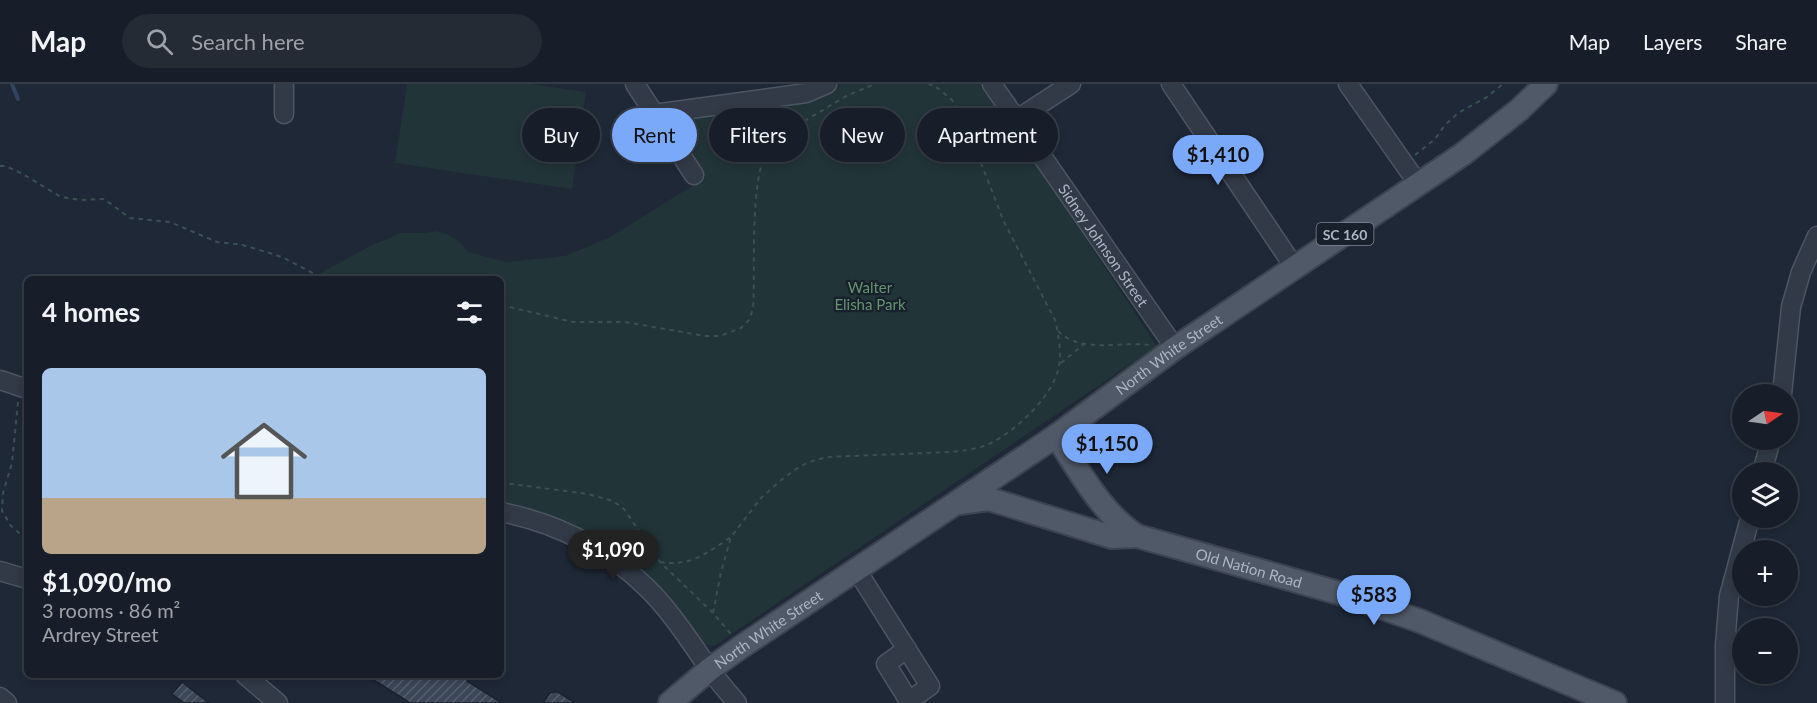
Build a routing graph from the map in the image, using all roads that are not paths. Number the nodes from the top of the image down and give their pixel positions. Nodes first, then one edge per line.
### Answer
1 (284, 84) edge
2 (635, 84) edge
3 (992, 84) edge
4 (1071, 84) edge
5 (1171, 84) edge
6 (1348, 84) edge
7 (1546, 84) edge
8 (820, 86) edge
9 (650, 108) edge
10 (697, 108) edge
11 (1010, 108) edge
12 (1033, 108) edge
13 (284, 114) dead end
14 (685, 162) edge
15 (1046, 162) edge
16 (694, 175) dead end
17 (1419, 185) junction
18 (1817, 236) edge
19 (1295, 268) junction
20 (1166, 347) junction
21 (1783, 384) edge
22 (2, 386) edge
23 (24, 388) edge
24 (1056, 436) junction
25 (954, 504) junction
26 (504, 513) edge
27 (1747, 528) edge
28 (1137, 536) junction
29 (856, 569) junction
30 (0, 572) edge
31 (24, 578) edge
32 (907, 649) dead end
33 (710, 669) junction
34 (247, 678) edge
35 (0, 697) edge
36 (260, 697) edge
37 (7, 703) edge
38 (278, 703) edge
39 (670, 703) edge
40 (737, 703) edge
41 (1615, 703) edge
42 (1725, 703) edge

1 - 13 street
2 - 9 street
3 - 11 street, Sidney Johnson Street
4 - 12 street
5 - 19 street
6 - 17 street
7 - 17 main road, North White Street / SC 160
8 - 10 street
14 - 16 street
15 - 20 street, Sidney Johnson Street
17 - 19 main road, North White Street / SC 160
18 - 21 street
19 - 20 main road, North White Street / SC 160
20 - 24 main road, North White Street / SC 160
22 - 23 street
24 - 25 main road, North White Street
24 - 28 main road, Old Nation Road
25 - 28 main road
25 - 29 main road, North White Street
26 - 33 street
27 - 42 street
28 - 41 main road, Old Nation Road
29 - 32 street
29 - 33 main road, North White Street
30 - 31 street
33 - 39 main road, North White Street
33 - 40 street
34 - 36 street
35 - 37 street
36 - 38 street

